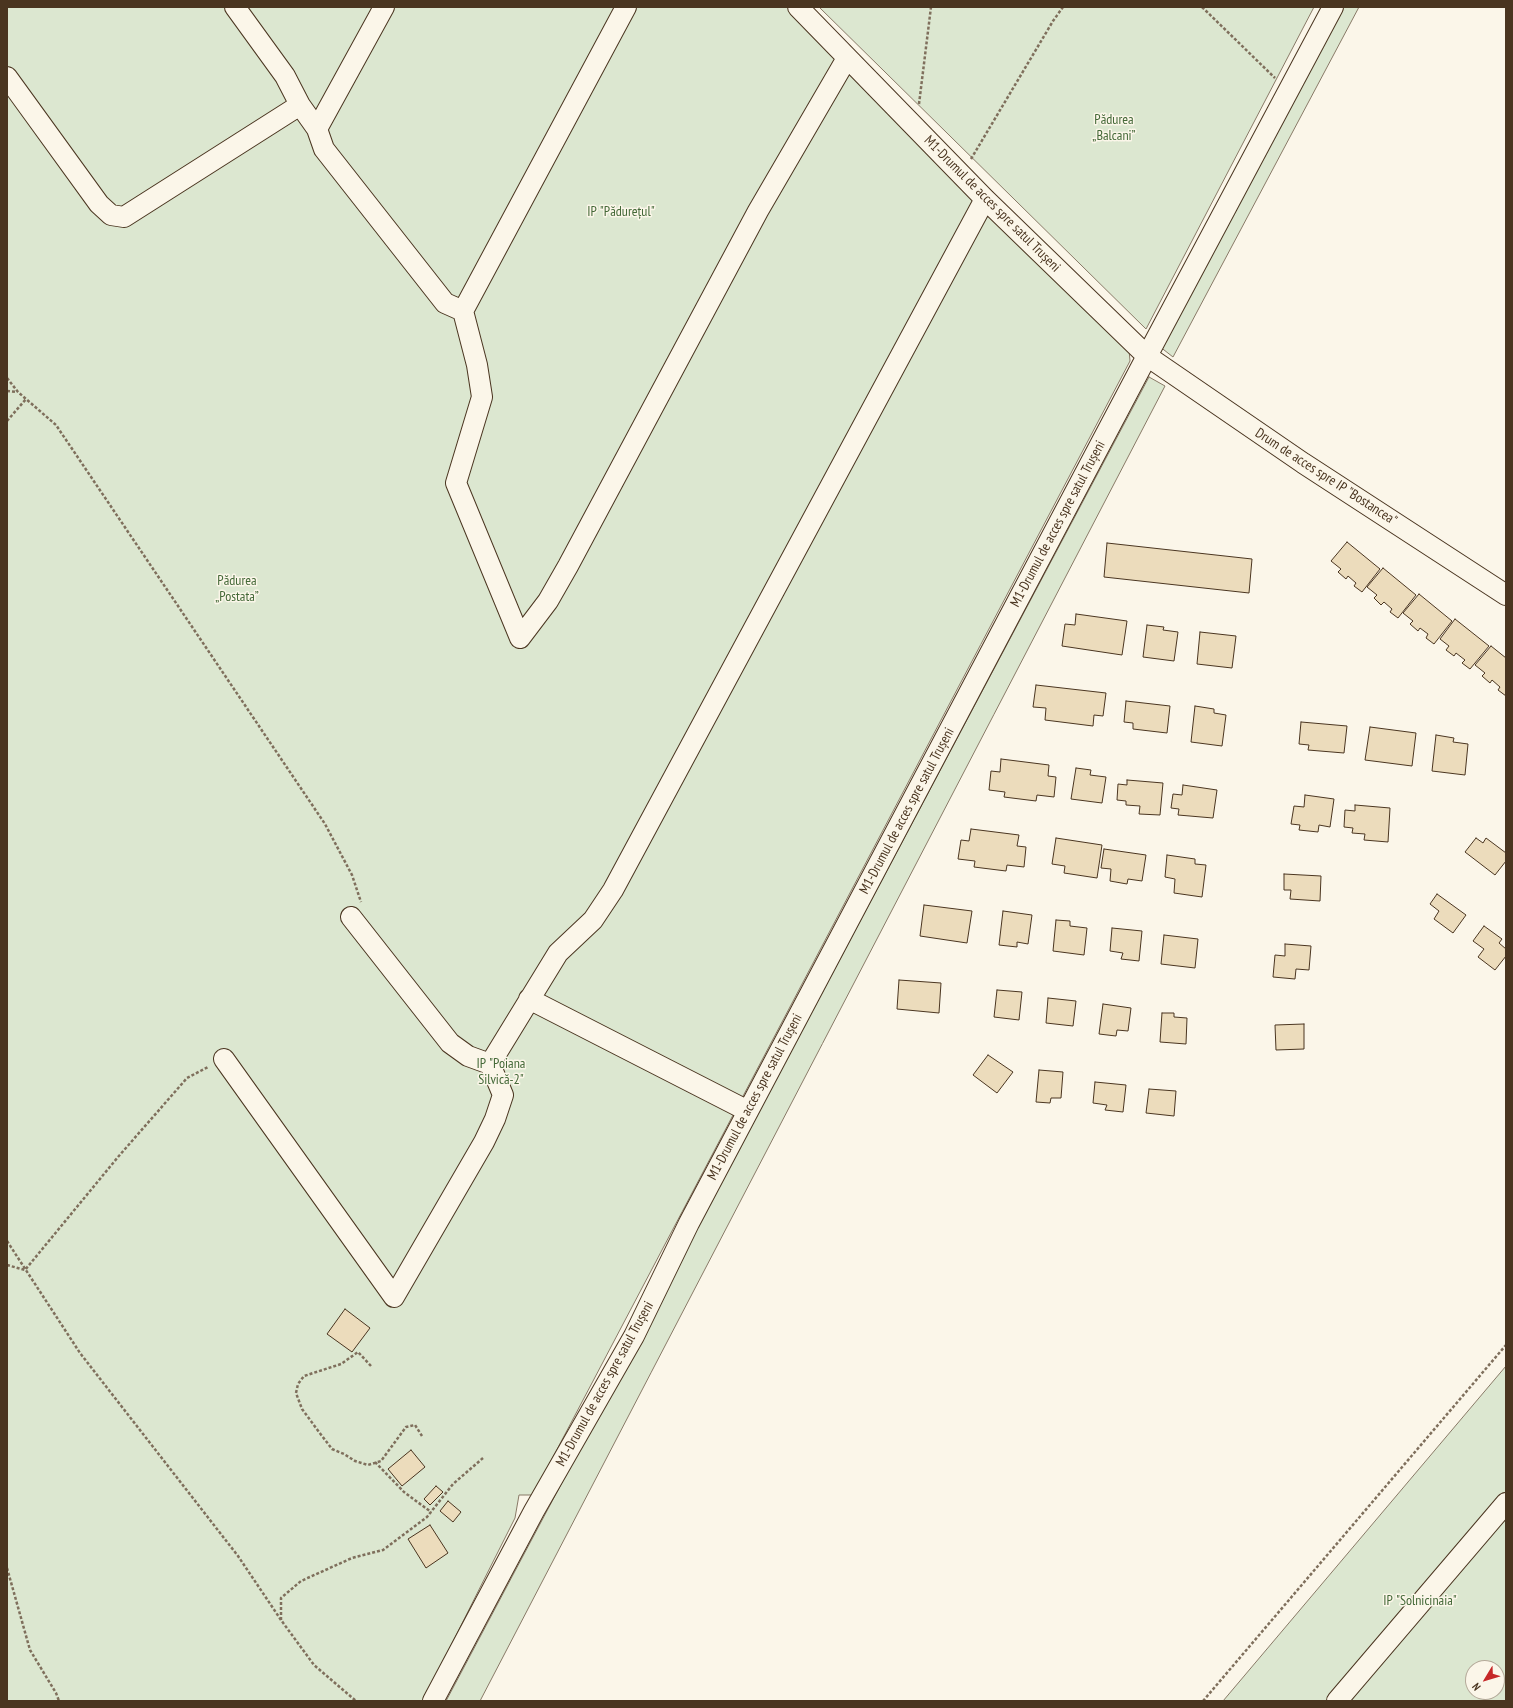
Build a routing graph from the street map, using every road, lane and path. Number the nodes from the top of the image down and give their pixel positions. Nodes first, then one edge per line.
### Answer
1 (236, 7) edge
2 (384, 7) edge
3 (626, 7) edge
4 (798, 7) edge
5 (931, 7) edge
6 (1063, 7) edge
7 (1202, 7) edge
8 (1333, 7) edge
9 (847, 58) junction
10 (7, 77) edge
11 (1288, 90) junction
12 (300, 105) junction
13 (916, 128) junction
14 (317, 129) junction
15 (961, 174) junction
16 (986, 199) junction
17 (463, 311) junction
18 (1147, 356) junction
19 (7, 378) edge
20 (7, 390) edge
21 (18, 392) junction
22 (26, 399) junction
23 (7, 421) edge
24 (1506, 594) edge
25 (351, 917) joint
26 (529, 999) junction
27 (224, 1058) joint
28 (490, 1064) junction
29 (748, 1112) junction
30 (7, 1241) edge
31 (7, 1265) edge
32 (25, 1270) junction
33 (1506, 1345) edge
34 (371, 1366) dead end
35 (422, 1436) dead end
36 (483, 1458) dead end
37 (376, 1462) junction
38 (1506, 1503) edge
39 (431, 1512) junction
40 (7, 1568) edge
41 (281, 1620) junction
42 (59, 1701) edge
43 (356, 1701) edge
44 (433, 1701) edge
45 (1203, 1701) edge
46 (1337, 1701) edge

1 - 12 street
2 - 14 street
3 - 17 street
4 - 9 street, M1-Drumul de acces spre satul Trușeni
5 - 13 path
6 - 15 path
7 - 11 path
8 - 11 street
9 - 13 street, M1-Drumul de acces spre satul Trușeni
9 - 17 street
10 - 12 street
11 - 18 street
12 - 14 street
13 - 15 street, M1-Drumul de acces spre satul Trușeni
14 - 17 street
15 - 16 street, M1-Drumul de acces spre satul Trușeni
16 - 18 street, M1-Drumul de acces spre satul Trușeni
16 - 26 street
18 - 24 street, Drum de acces spre IP "Bostancea"
18 - 29 street, M1-Drumul de acces spre satul Trușeni
19 - 21 path
20 - 21 path
21 - 22 path
22 - 23 path
22 - 25 path
25 - 28 street
26 - 28 street
26 - 29 street
27 - 28 street
27 - 32 path
29 - 44 street, M1-Drumul de acces spre satul Trușeni
30 - 32 path
31 - 32 path
32 - 41 path
33 - 45 path
34 - 37 path
35 - 37 path
36 - 39 path
37 - 39 path
38 - 46 street
39 - 41 path
40 - 42 path
41 - 43 path

